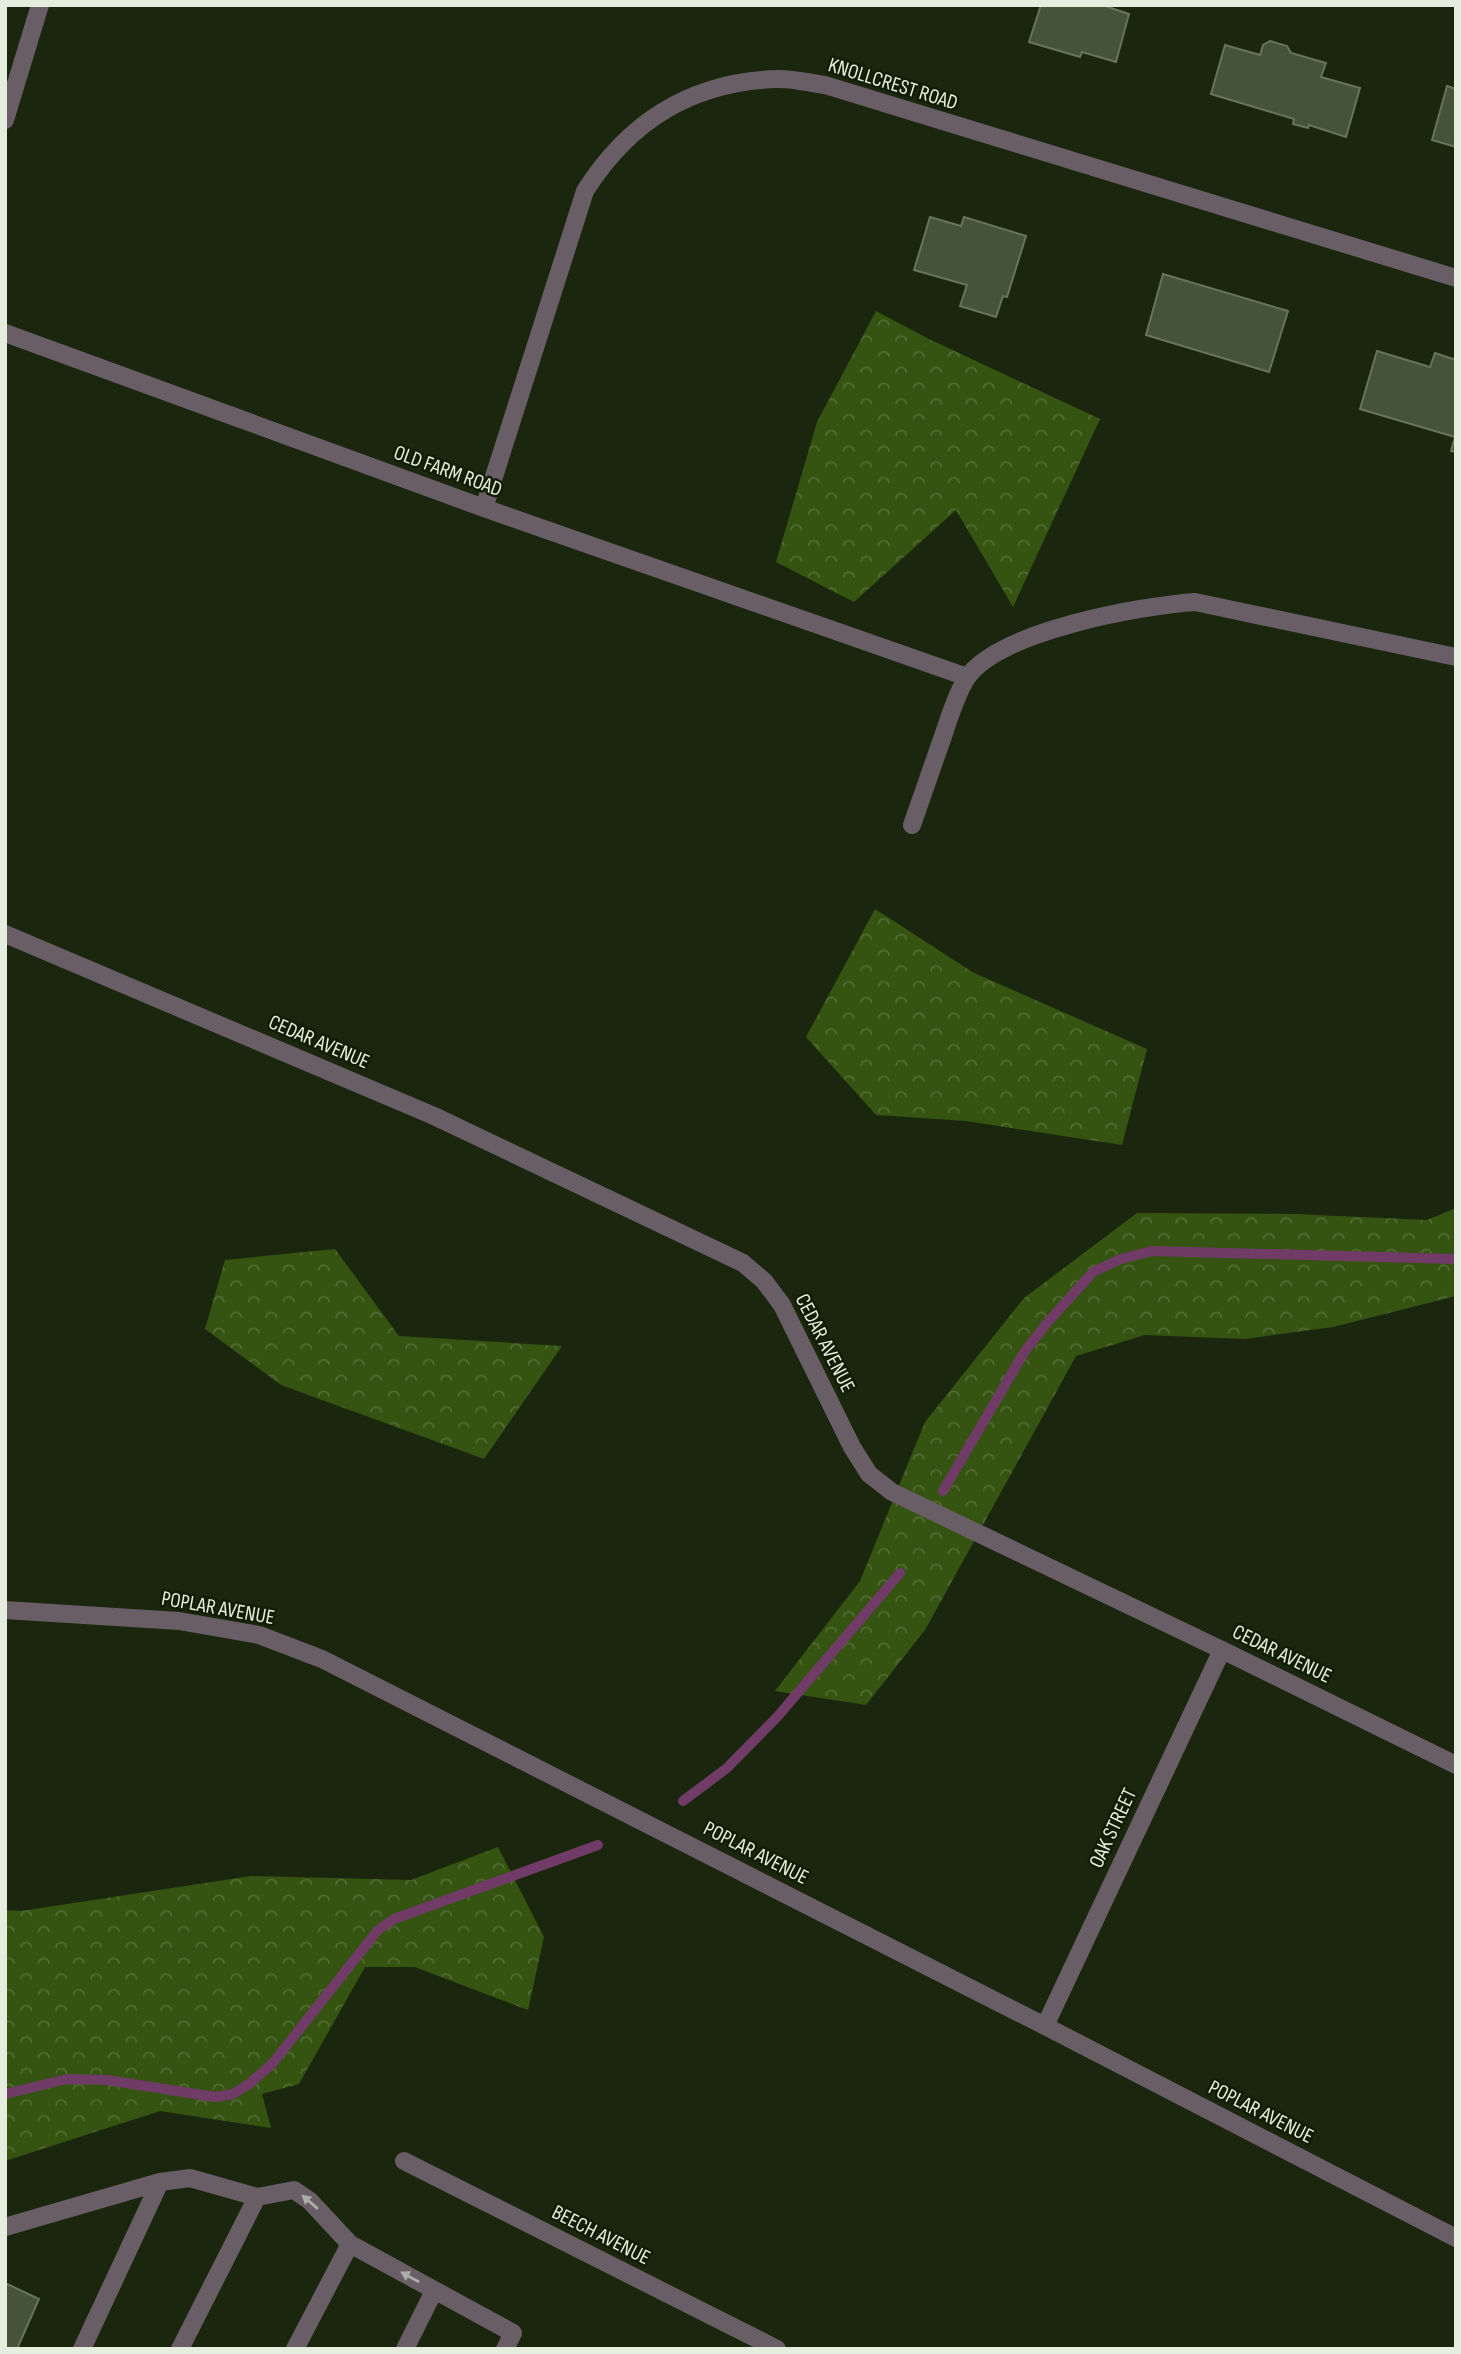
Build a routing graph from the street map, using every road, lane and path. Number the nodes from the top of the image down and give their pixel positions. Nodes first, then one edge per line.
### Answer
1 (40, 5) edge
2 (5, 120) edge
3 (1456, 278) edge
4 (5, 333) edge
5 (484, 508) junction
6 (1456, 657) edge
7 (967, 677) junction
8 (912, 825) dead end
9 (5, 934) edge
10 (5, 1610) edge
11 (1222, 1650) junction
12 (1456, 1765) edge
13 (1045, 2026) junction
14 (404, 2161) dead end
15 (160, 2182) junction
16 (257, 2197) junction
17 (5, 2227) edge
18 (1456, 2238) edge
19 (350, 2244) junction
20 (434, 2291) junction
21 (82, 2349) edge
22 (180, 2349) edge
23 (295, 2349) edge
24 (405, 2349) edge
25 (505, 2349) edge
26 (777, 2349) edge

1 - 2 street
3 - 5 street, KNOLLCREST ROAD
4 - 5 street, OLD FARM ROAD
5 - 7 street, OLD FARM ROAD
6 - 7 street
7 - 8 street
9 - 11 street, CEDAR AVENUE
10 - 13 street, POPLAR AVENUE
11 - 12 street, CEDAR AVENUE
11 - 13 street, OAK STREET
13 - 18 street, POPLAR AVENUE
14 - 26 street, BEECH AVENUE
15 - 16 street
15 - 17 street
15 - 21 street
19 -> 16 street
16 - 22 street
20 -> 19 street
19 - 23 street
20 - 24 street
20 - 25 street

